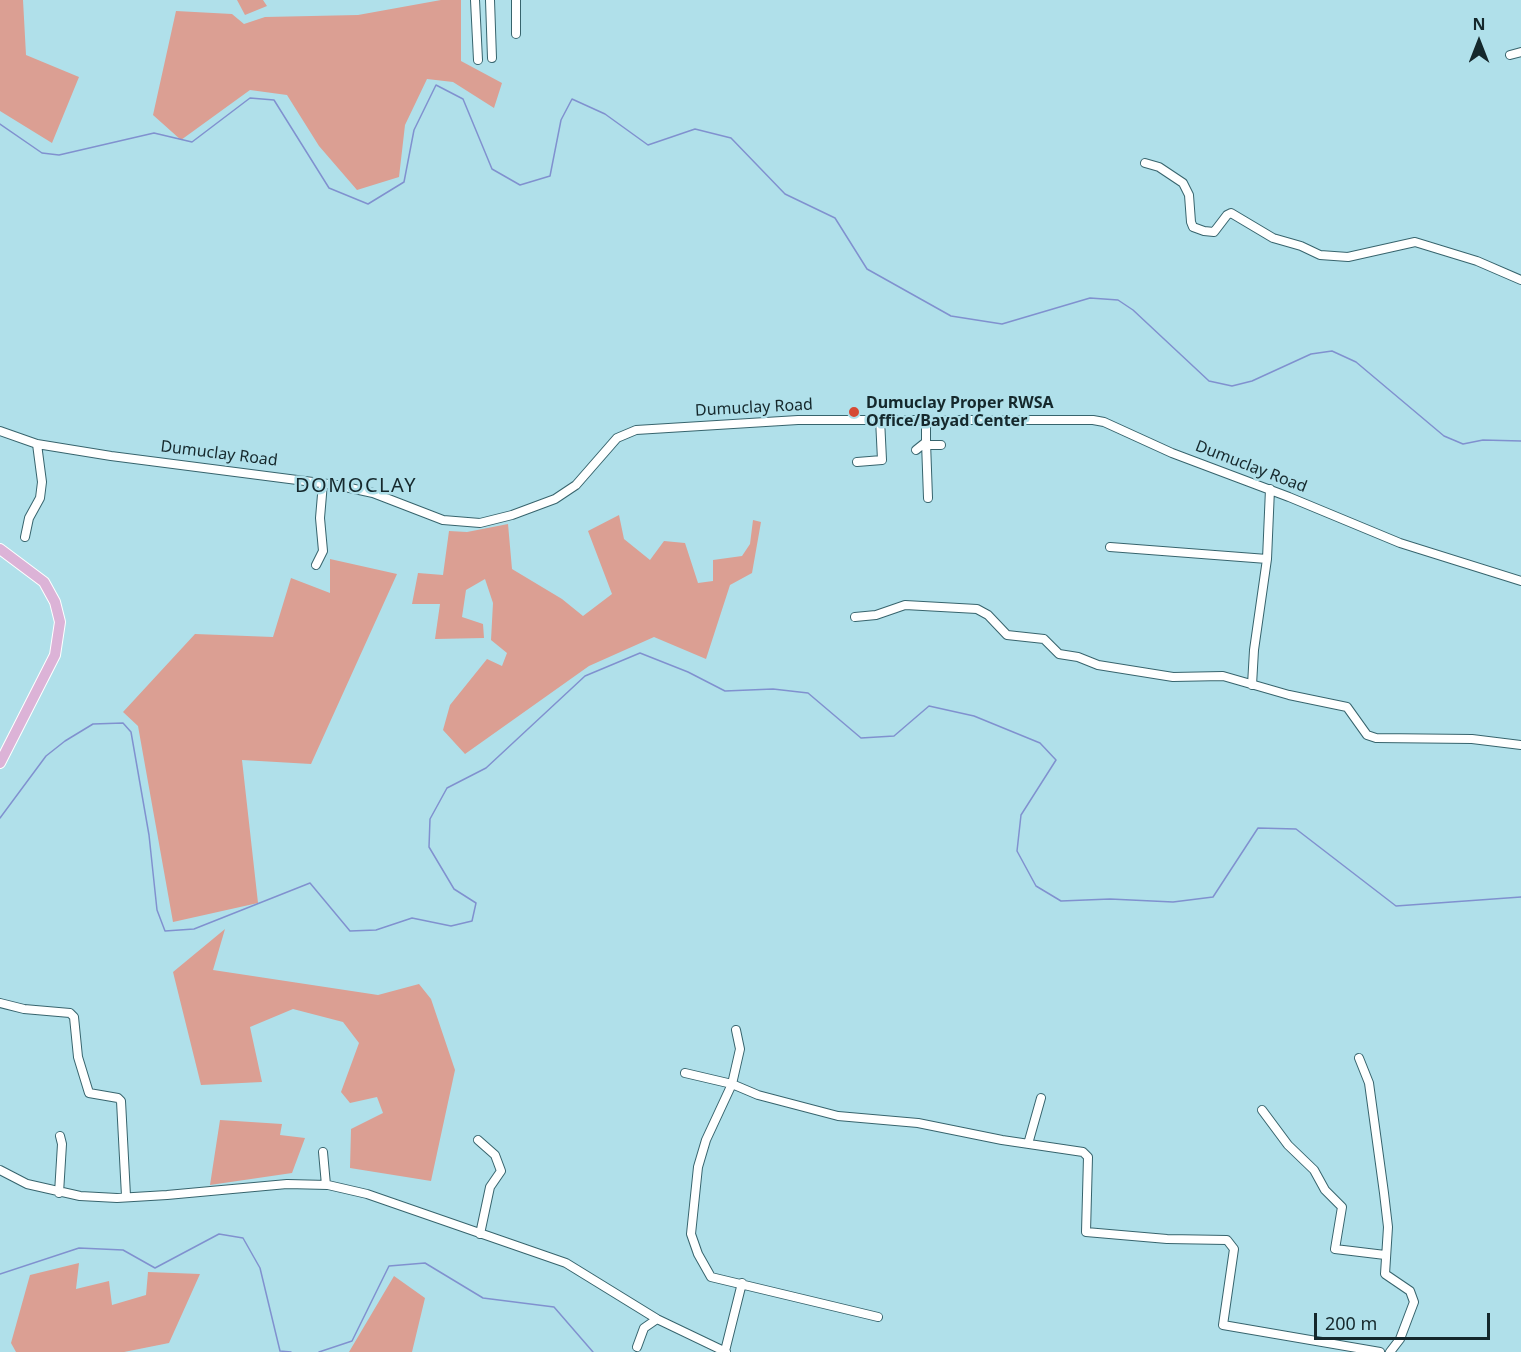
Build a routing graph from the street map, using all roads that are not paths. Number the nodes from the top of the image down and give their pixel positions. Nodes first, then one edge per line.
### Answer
1 (475, 0) edge
2 (490, 0) edge
3 (516, 0) edge
4 (516, 34) dead end
5 (1521, 52) edge
6 (1510, 55) dead end
7 (492, 58) dead end
8 (478, 60) dead end
9 (1145, 163) dead end
10 (1521, 280) edge
11 (880, 419) junction
12 (927, 419) junction
13 (0, 431) edge
14 (37, 444) junction
15 (926, 444) junction
16 (941, 445) dead end
17 (916, 450) dead end
18 (857, 462) dead end
19 (323, 483) junction
20 (1270, 489) junction
21 (928, 498) dead end
22 (25, 537) dead end
23 (1110, 547) dead end
24 (0, 549) edge
25 (1267, 559) junction
26 (316, 565) dead end
27 (1521, 581) edge
28 (855, 617) dead end
29 (1252, 685) junction
30 (1521, 745) edge
31 (0, 763) edge
32 (0, 1004) edge
33 (736, 1030) dead end
34 (1359, 1058) dead end
35 (685, 1073) dead end
36 (732, 1084) junction
37 (1041, 1098) dead end
38 (1262, 1110) dead end
39 (60, 1136) dead end
40 (478, 1140) dead end
41 (1028, 1144) junction
42 (323, 1152) dead end
43 (0, 1170) edge
44 (326, 1185) junction
45 (59, 1192) junction
46 (126, 1197) junction
47 (480, 1234) junction
48 (1385, 1255) junction
49 (742, 1283) junction
50 (878, 1317) dead end
51 (657, 1319) junction
52 (637, 1347) dead end
53 (726, 1352) edge
54 (1380, 1352) edge
55 (1390, 1352) edge

1 - 8 street
2 - 7 street
3 - 4 street
5 - 6 street
9 - 10 street
11 - 12 street, Dumuclay Road
11 - 18 street
11 - 19 street, Dumuclay Road
12 - 15 street
12 - 20 street, Dumuclay Road
13 - 14 street, Dumuclay Road
14 - 19 street, Dumuclay Road
14 - 22 street
15 - 16 street
15 - 17 street
15 - 21 street
19 - 26 street
20 - 25 street
20 - 27 street, Dumuclay Road
23 - 25 street
24 - 31 main road
25 - 29 street
28 - 29 street
29 - 30 street
32 - 46 street
33 - 36 street
34 - 48 street
35 - 36 street
36 - 41 street
36 - 49 street
37 - 41 street
38 - 48 street
39 - 45 street
40 - 47 street
41 - 54 street
42 - 44 street
43 - 45 street
44 - 46 street
44 - 47 street
45 - 46 street
47 - 51 street
48 - 55 street
49 - 50 street
49 - 53 street
51 - 52 street
51 - 53 street

